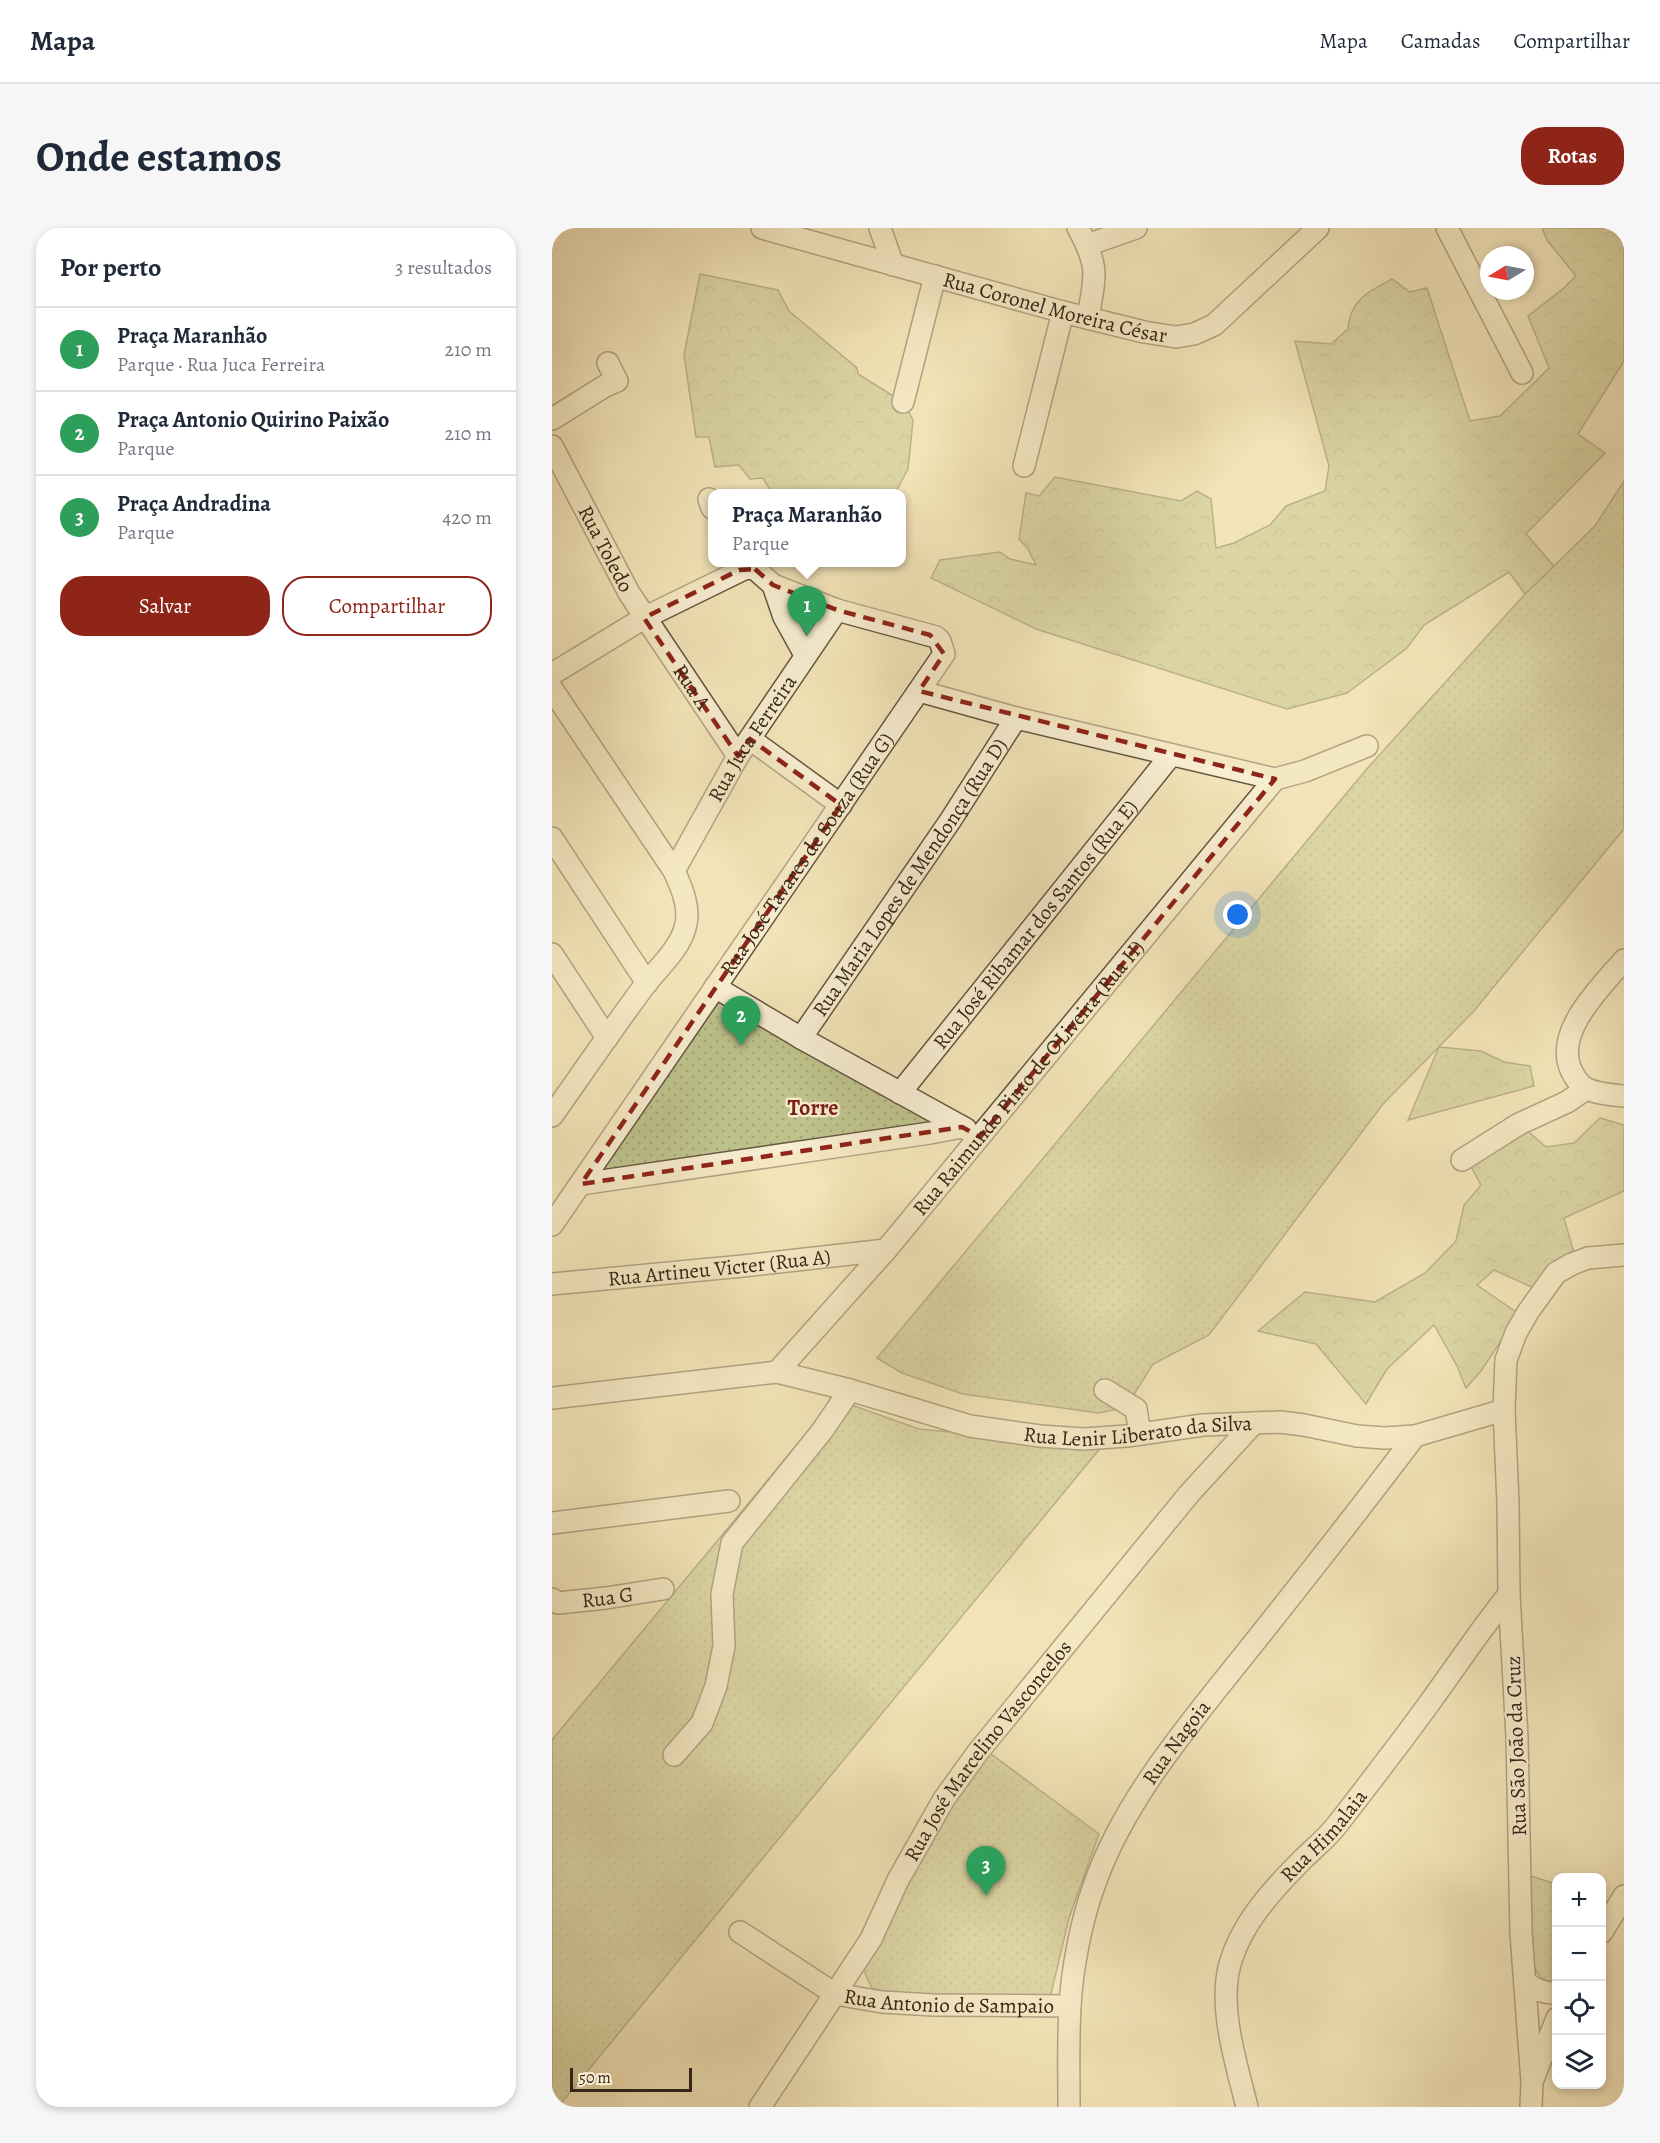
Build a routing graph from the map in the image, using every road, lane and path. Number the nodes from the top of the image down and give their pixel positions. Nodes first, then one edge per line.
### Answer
1 (762, 228) edge
2 (880, 228) edge
3 (1137, 228) edge
4 (1318, 228) edge
5 (1447, 228) edge
6 (1082, 236) edge
7 (894, 265) junction
8 (935, 276) junction
9 (1064, 312) junction
10 (1088, 318) junction
11 (608, 363) dead end
12 (1522, 373) dead end
13 (903, 402) dead end
14 (552, 419) edge
15 (552, 446) edge
16 (1024, 466) dead end
17 (735, 567) edge
18 (743, 567) edge
19 (768, 580) junction
20 (837, 610) junction
21 (644, 618) junction
22 (805, 656) junction
23 (552, 674) edge
24 (552, 689) edge
25 (919, 692) junction
26 (1016, 718) junction
27 (750, 739) junction
28 (1367, 746) dead end
29 (1171, 755) junction
30 (738, 756) junction
31 (1275, 779) junction
32 (841, 805) junction
33 (552, 838) edge
34 (674, 871) junction
35 (552, 954) edge
36 (1624, 960) edge
37 (646, 983) junction
38 (715, 987) junction
39 (607, 1038) junction
40 (801, 1038) junction
41 (1586, 1089) junction
42 (900, 1093) junction
43 (1624, 1096) edge
44 (552, 1116) edge
45 (971, 1132) junction
46 (1462, 1160) dead end
47 (581, 1184) junction
48 (554, 1217) edge
49 (886, 1250) junction
50 (1624, 1255) edge
51 (552, 1284) edge
52 (777, 1372) junction
53 (850, 1390) junction
54 (1105, 1390) dead end
55 (552, 1398) edge
56 (1504, 1410) junction
57 (1254, 1423) junction
58 (1140, 1434) junction
59 (1415, 1436) junction
60 (729, 1501) dead end
61 (552, 1523) edge
62 (663, 1589) dead end
63 (1509, 1594) junction
64 (552, 1599) edge
65 (674, 1755) dead end
66 (1624, 1896) edge
67 (1605, 1927) edge
68 (740, 1932) dead end
69 (1525, 1982) junction
70 (1552, 1993) edge
71 (836, 1994) junction
72 (1070, 2006) junction
73 (1552, 2031) edge
74 (1532, 2082) junction
75 (760, 2107) edge
76 (1069, 2107) edge
77 (1247, 2107) edge
78 (1531, 2107) edge

1 - 7 street, Rua Coronel Moreira César
2 - 7 street
3 - 6 street
4 - 10 street, Rua Coronel Moreira César
5 - 12 street
6 - 10 street
7 - 8 street, Rua Coronel Moreira César
8 - 9 street, Rua Coronel Moreira César
8 - 13 street
9 - 10 street, Rua Coronel Moreira César
9 - 16 street
11 - 14 street
15 - 21 street, Rua Toledo
17 - 21 street
18 - 19 street
19 - 20 street
19 - 22 street
20 - 22 street, Rua Juca Ferreira
20 - 25 street, Rua José Tavares de Souza (Rua G)
21 - 23 street
21 - 30 street, Rua A
22 - 27 street, Rua Juca Ferreira
24 - 34 street
25 - 26 street
25 - 32 street, Rua José Tavares de Souza (Rua G)
26 - 29 street
26 - 40 street, Rua Maria Lopes de Mendonça (Rua D)
27 - 30 street, Rua Juca Ferreira
27 - 32 street
28 - 31 street
29 - 31 street
29 - 42 street, Rua José Ribamar dos Santos (Rua E)
30 - 34 street, Rua Juca Ferreira
31 - 45 street, Rua Raimundo Pinto de OLiveira (Rua H)
32 - 38 street, Rua José Tavares de Souza (Rua G)
33 - 37 street
34 - 37 street
35 - 39 street
36 - 41 street
37 - 39 street
38 - 40 street
38 - 47 street, Rua José Tavares de Souza (Rua G)
39 - 44 street
40 - 42 street
41 - 43 street
41 - 46 street
42 - 45 street
45 - 47 street
45 - 49 street, Rua Raimundo Pinto de OLiveira (Rua H)
47 - 48 street, Rua José Tavares de Souza (Rua G)
49 - 51 street, Rua Artineu Victer (Rua A)
49 - 52 street, Rua Raimundo Pinto de OLiveira (Rua H)
50 - 56 street
52 - 53 street, Rua Lenir Liberato da Silva
52 - 55 street, Rua Lenir Liberato da Silva
53 - 58 street, Rua Lenir Liberato da Silva
53 - 65 street
54 - 58 street
56 - 59 street, Rua Lenir Liberato da Silva
56 - 63 street, Rua São João da Cruz
57 - 58 street, Rua Lenir Liberato da Silva
57 - 59 street, Rua Lenir Liberato da Silva
57 - 71 street, Rua José Marcelino Vasconcelos
59 - 72 street, Rua Nagoia
60 - 61 street
62 - 64 street, Rua G
63 - 69 street, Rua São João da Cruz
63 - 77 street, Rua Himalaia
66 - 67 street
68 - 71 street, Rua Antonio de Sampaio
69 - 70 street
69 - 74 street, Rua São João da Cruz
71 - 72 street, Rua Antonio de Sampaio
71 - 75 street, Rua José Marcelino Vasconcelos
72 - 76 street, Rua Nagoia
73 - 74 street
74 - 78 street

